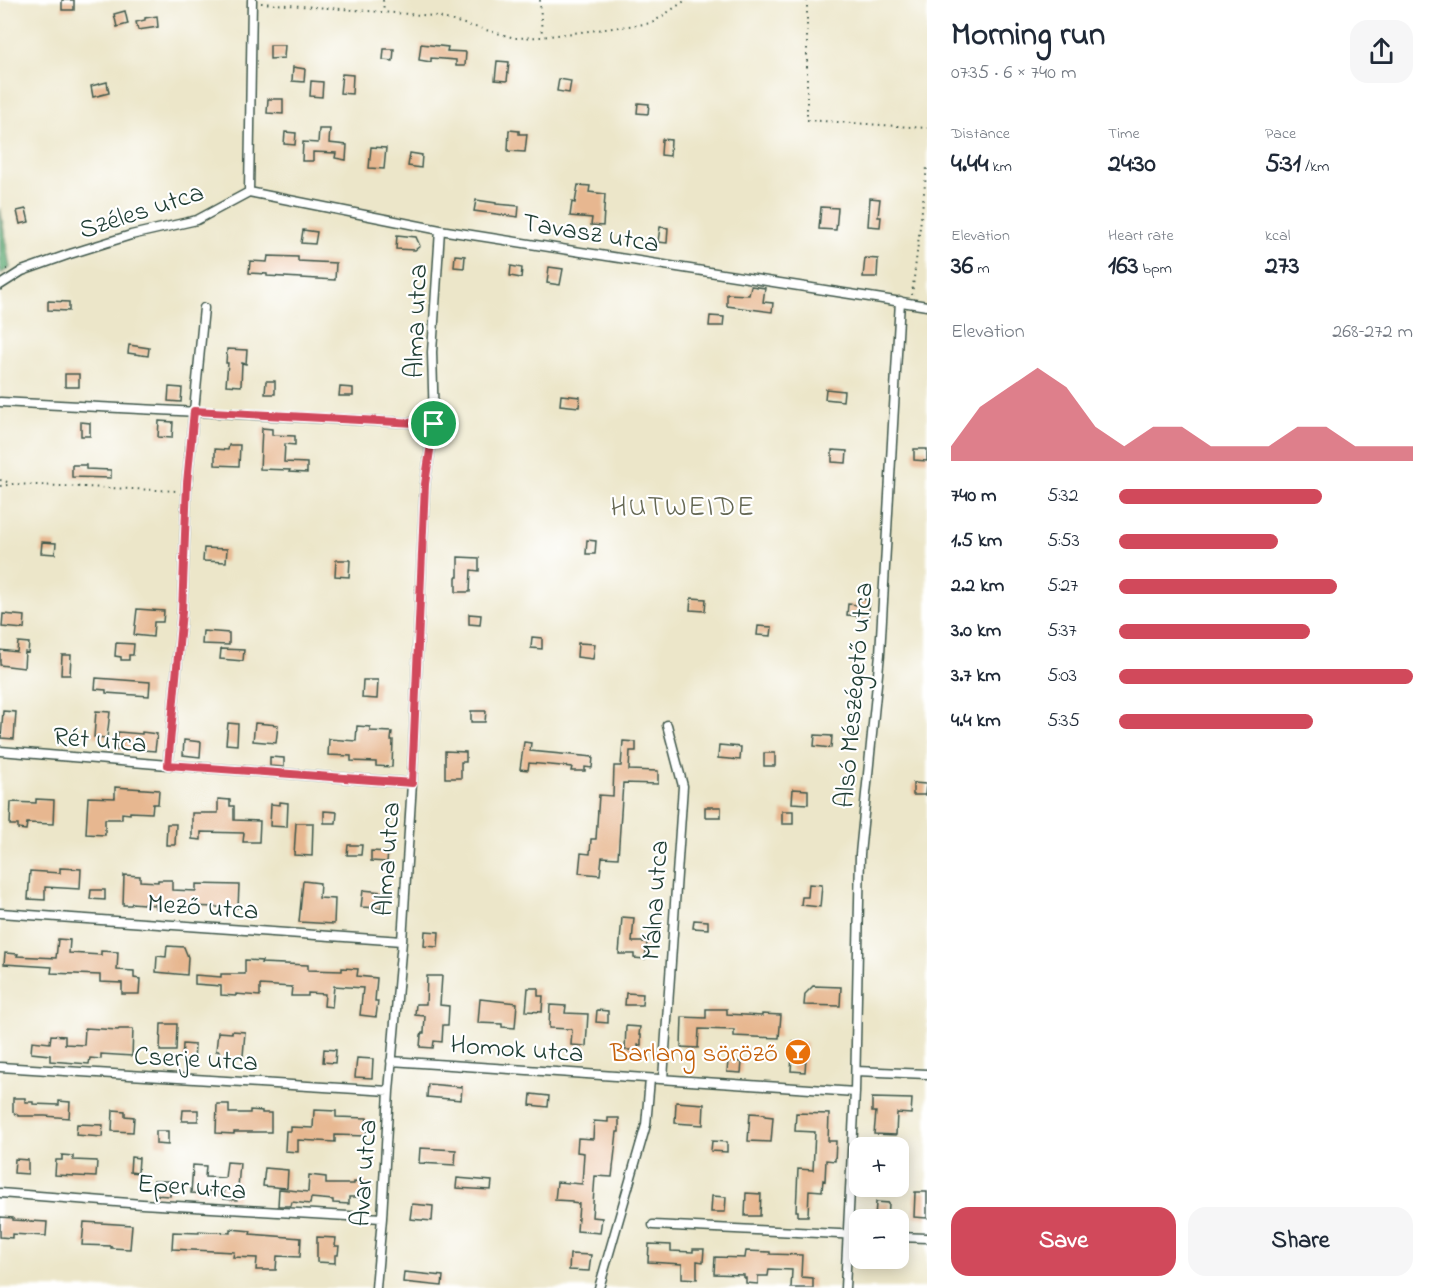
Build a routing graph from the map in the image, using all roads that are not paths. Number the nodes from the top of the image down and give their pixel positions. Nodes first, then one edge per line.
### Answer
1 (252, 1) edge
2 (249, 192) junction
3 (440, 230) junction
4 (0, 285) edge
5 (900, 301) junction
6 (927, 306) edge
7 (204, 309) dead end
8 (0, 402) edge
9 (194, 411) junction
10 (434, 424) junction
11 (668, 725) dead end
12 (0, 751) edge
13 (168, 765) junction
14 (412, 783) junction
15 (0, 913) edge
16 (402, 941) junction
17 (391, 1061) junction
18 (0, 1067) edge
19 (856, 1071) junction
20 (927, 1074) edge
21 (650, 1079) junction
22 (663, 1079) junction
23 (389, 1090) junction
24 (855, 1092) junction
25 (0, 1193) edge
26 (382, 1218) junction
27 (653, 1225) dead end
28 (847, 1234) junction
29 (909, 1237) edge
30 (927, 1238) edge
31 (376, 1288) edge
32 (599, 1288) edge
33 (845, 1288) edge

1 - 2 street
2 - 3 street, Tavasz utca
2 - 4 street, Széles utca
3 - 5 street, Tavasz utca
3 - 10 street, Alma utca
5 - 6 street, Tavasz utca
5 - 19 street, Alsó Mészégető utca
7 - 9 street
8 - 9 street
9 - 10 street
9 - 13 street
10 - 14 street, Alma utca
11 - 22 street, Málna utca
12 - 13 street, Rét utca
13 - 14 street, Rét utca
14 - 16 street, Alma utca
15 - 16 street, Mező utca
16 - 17 street, Alma utca
17 - 21 street, Homok utca
17 - 23 street, Avar utca
18 - 23 street, Cserje utca
19 - 20 street
19 - 24 street, Alsó Mészégető utca
21 - 22 street, Homok utca
21 - 32 street
22 - 24 street, Homok utca
23 - 26 street, Avar utca
24 - 28 street, Alsó Mészégető utca
25 - 26 street, Eper utca
26 - 31 street, Avar utca
27 - 28 street
28 - 33 street, Alsó Mészégető utca
29 - 30 street

